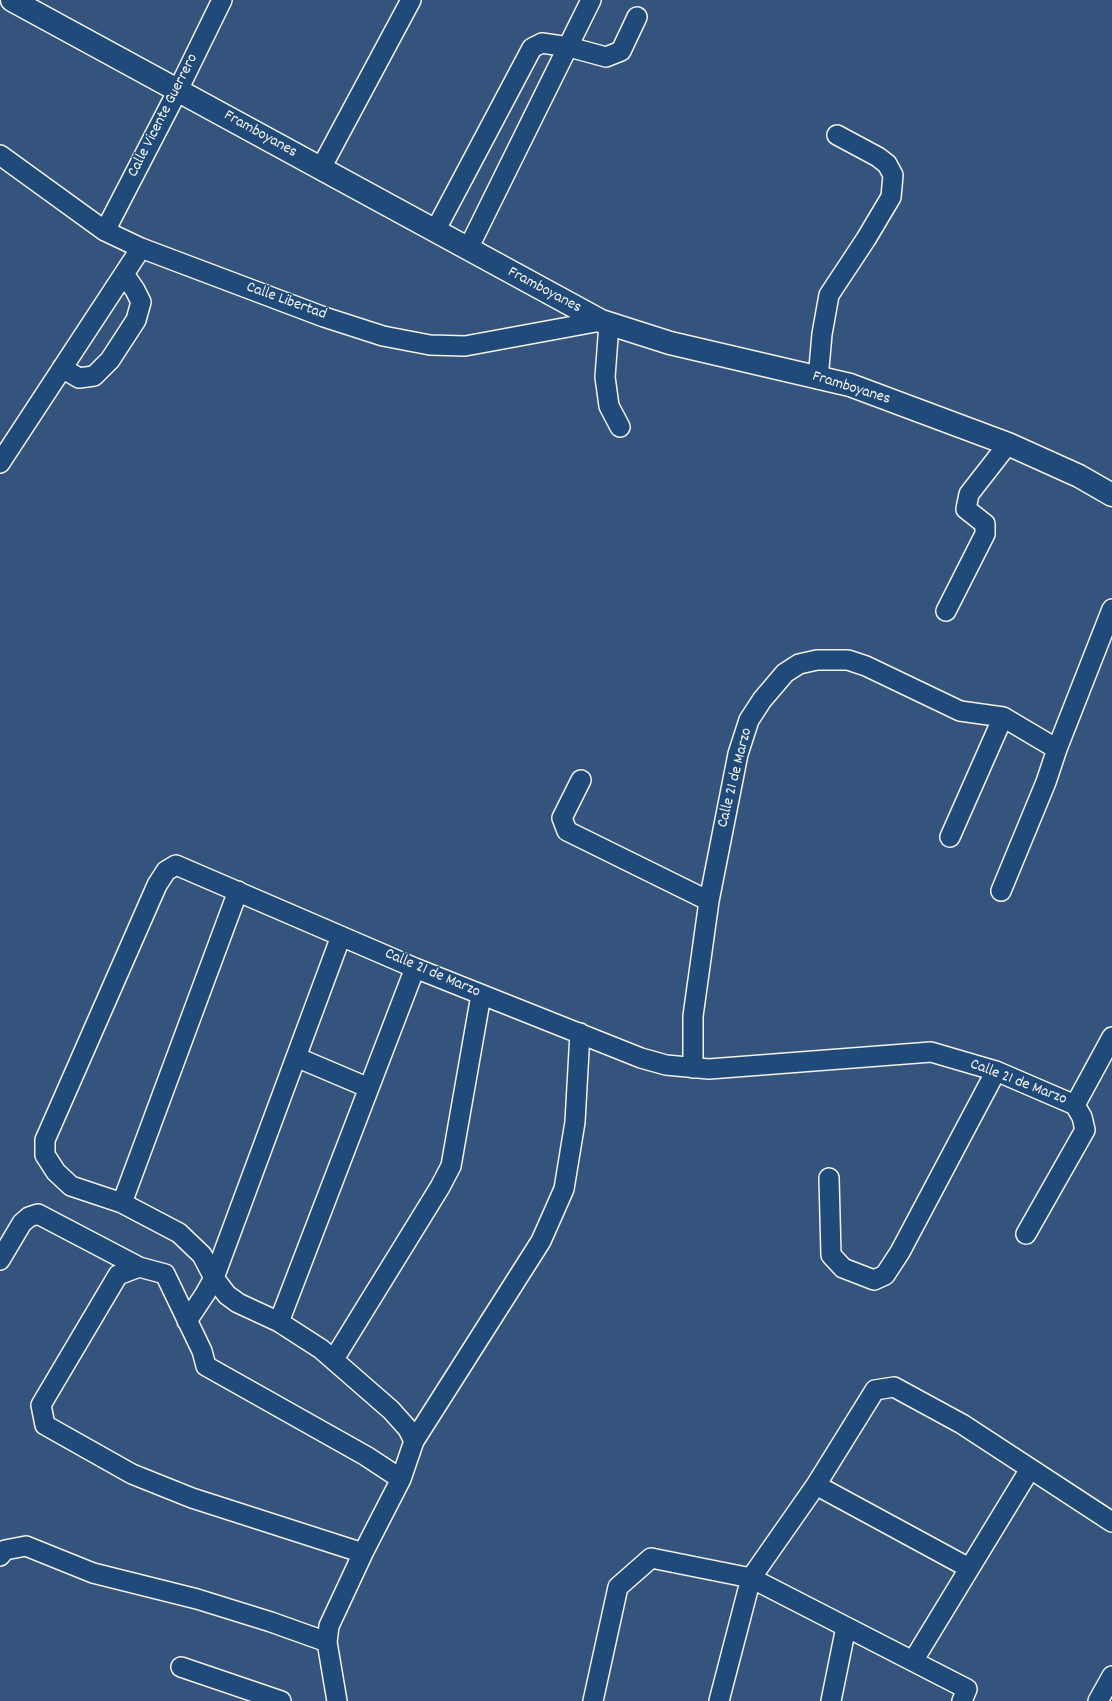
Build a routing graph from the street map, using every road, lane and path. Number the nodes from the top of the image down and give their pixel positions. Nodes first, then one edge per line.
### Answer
1 (12, 0) edge
2 (222, 0) edge
3 (412, 0) edge
4 (591, 0) edge
5 (637, 17) dead end
6 (569, 46) junction
7 (178, 90) junction
8 (837, 135) dead end
9 (0, 155) edge
10 (321, 168) junction
11 (105, 231) junction
12 (435, 231) junction
13 (141, 248) junction
14 (468, 250) junction
15 (124, 274) junction
16 (605, 323) junction
17 (62, 368) junction
18 (818, 379) junction
19 (620, 427) dead end
20 (1008, 444) junction
21 (0, 463) edge
22 (1110, 491) edge
23 (946, 612) dead end
24 (1111, 615) edge
25 (1003, 717) junction
26 (1057, 749) junction
27 (581, 780) dead end
28 (950, 837) dead end
29 (238, 891) junction
30 (1001, 891) dead end
31 (709, 901) junction
32 (341, 936) junction
33 (415, 968) junction
34 (481, 995) junction
35 (580, 1034) junction
36 (1112, 1037) edge
37 (296, 1057) junction
38 (693, 1068) junction
39 (996, 1071) junction
40 (369, 1088) junction
41 (1075, 1105) junction
42 (829, 1178) dead end
43 (122, 1203) junction
44 (1026, 1234) dead end
45 (0, 1260) edge
46 (139, 1267) junction
47 (214, 1278) junction
48 (187, 1320) junction
49 (279, 1322) junction
50 (334, 1359) junction
51 (414, 1441) junction
52 (1030, 1469) junction
53 (401, 1479) junction
54 (816, 1485) junction
55 (1112, 1522) edge
56 (363, 1553) junction
57 (0, 1556) edge
58 (969, 1568) junction
59 (751, 1578) junction
60 (846, 1627) junction
61 (327, 1642) junction
62 (913, 1661) junction
63 (181, 1667) dead end
64 (1112, 1676) edge
65 (281, 1701) edge
66 (337, 1701) edge
67 (594, 1701) edge
68 (719, 1701) edge
69 (831, 1701) edge
70 (962, 1701) edge
71 (1098, 1701) edge

1 - 7 main road, Framboyanes
2 - 7 street, Calle Vicente Guerrero
3 - 10 street
4 - 6 street
5 - 6 street
6 - 12 street
6 - 14 street
7 - 10 main road, Framboyanes
7 - 11 street, Calle Vicente Guerrero
8 - 18 street
9 - 11 street, Calle Libertad
10 - 12 main road, Framboyanes
11 - 13 street, Calle Libertad
12 - 14 main road, Framboyanes
13 - 15 street
13 - 16 street, Calle Libertad
14 - 16 main road, Framboyanes
15 - 17 street
15 - 17 street
16 - 18 main road, Framboyanes
16 - 19 street
17 - 21 street
18 - 20 main road, Framboyanes
20 - 22 main road, Framboyanes
20 - 23 street
24 - 26 street
25 - 26 street, Calle 21 de Marzo
25 - 28 street
25 - 31 street, Calle 21 de Marzo
26 - 30 street
27 - 31 street
29 - 32 street, Calle 21 de Marzo
29 - 43 street
29 - 43 street, Calle 21 de Marzo
31 - 38 street, Calle 21 de Marzo
32 - 33 street, Calle 21 de Marzo
32 - 37 street
33 - 34 street, Calle 21 de Marzo
33 - 40 street
34 - 35 street, Calle 21 de Marzo
34 - 50 street
35 - 38 street, Calle 21 de Marzo
35 - 51 street
36 - 41 street, Calle 21 de Marzo
37 - 40 street
37 - 47 street
38 - 39 street, Calle 21 de Marzo
39 - 41 street, Calle 21 de Marzo
39 - 42 street
40 - 49 street
41 - 44 street
43 - 47 street
45 - 46 street
46 - 48 street
46 - 56 street
47 - 48 street
47 - 49 street
48 - 53 street
49 - 50 street
50 - 51 street
51 - 53 street
52 - 54 street
52 - 55 street
52 - 58 street
53 - 56 street
54 - 58 street
54 - 59 street
56 - 61 street
57 - 61 street
58 - 62 street
59 - 60 street
59 - 67 street
59 - 68 street
60 - 62 street
60 - 69 street
61 - 66 street
62 - 70 street
63 - 65 street
64 - 71 street

